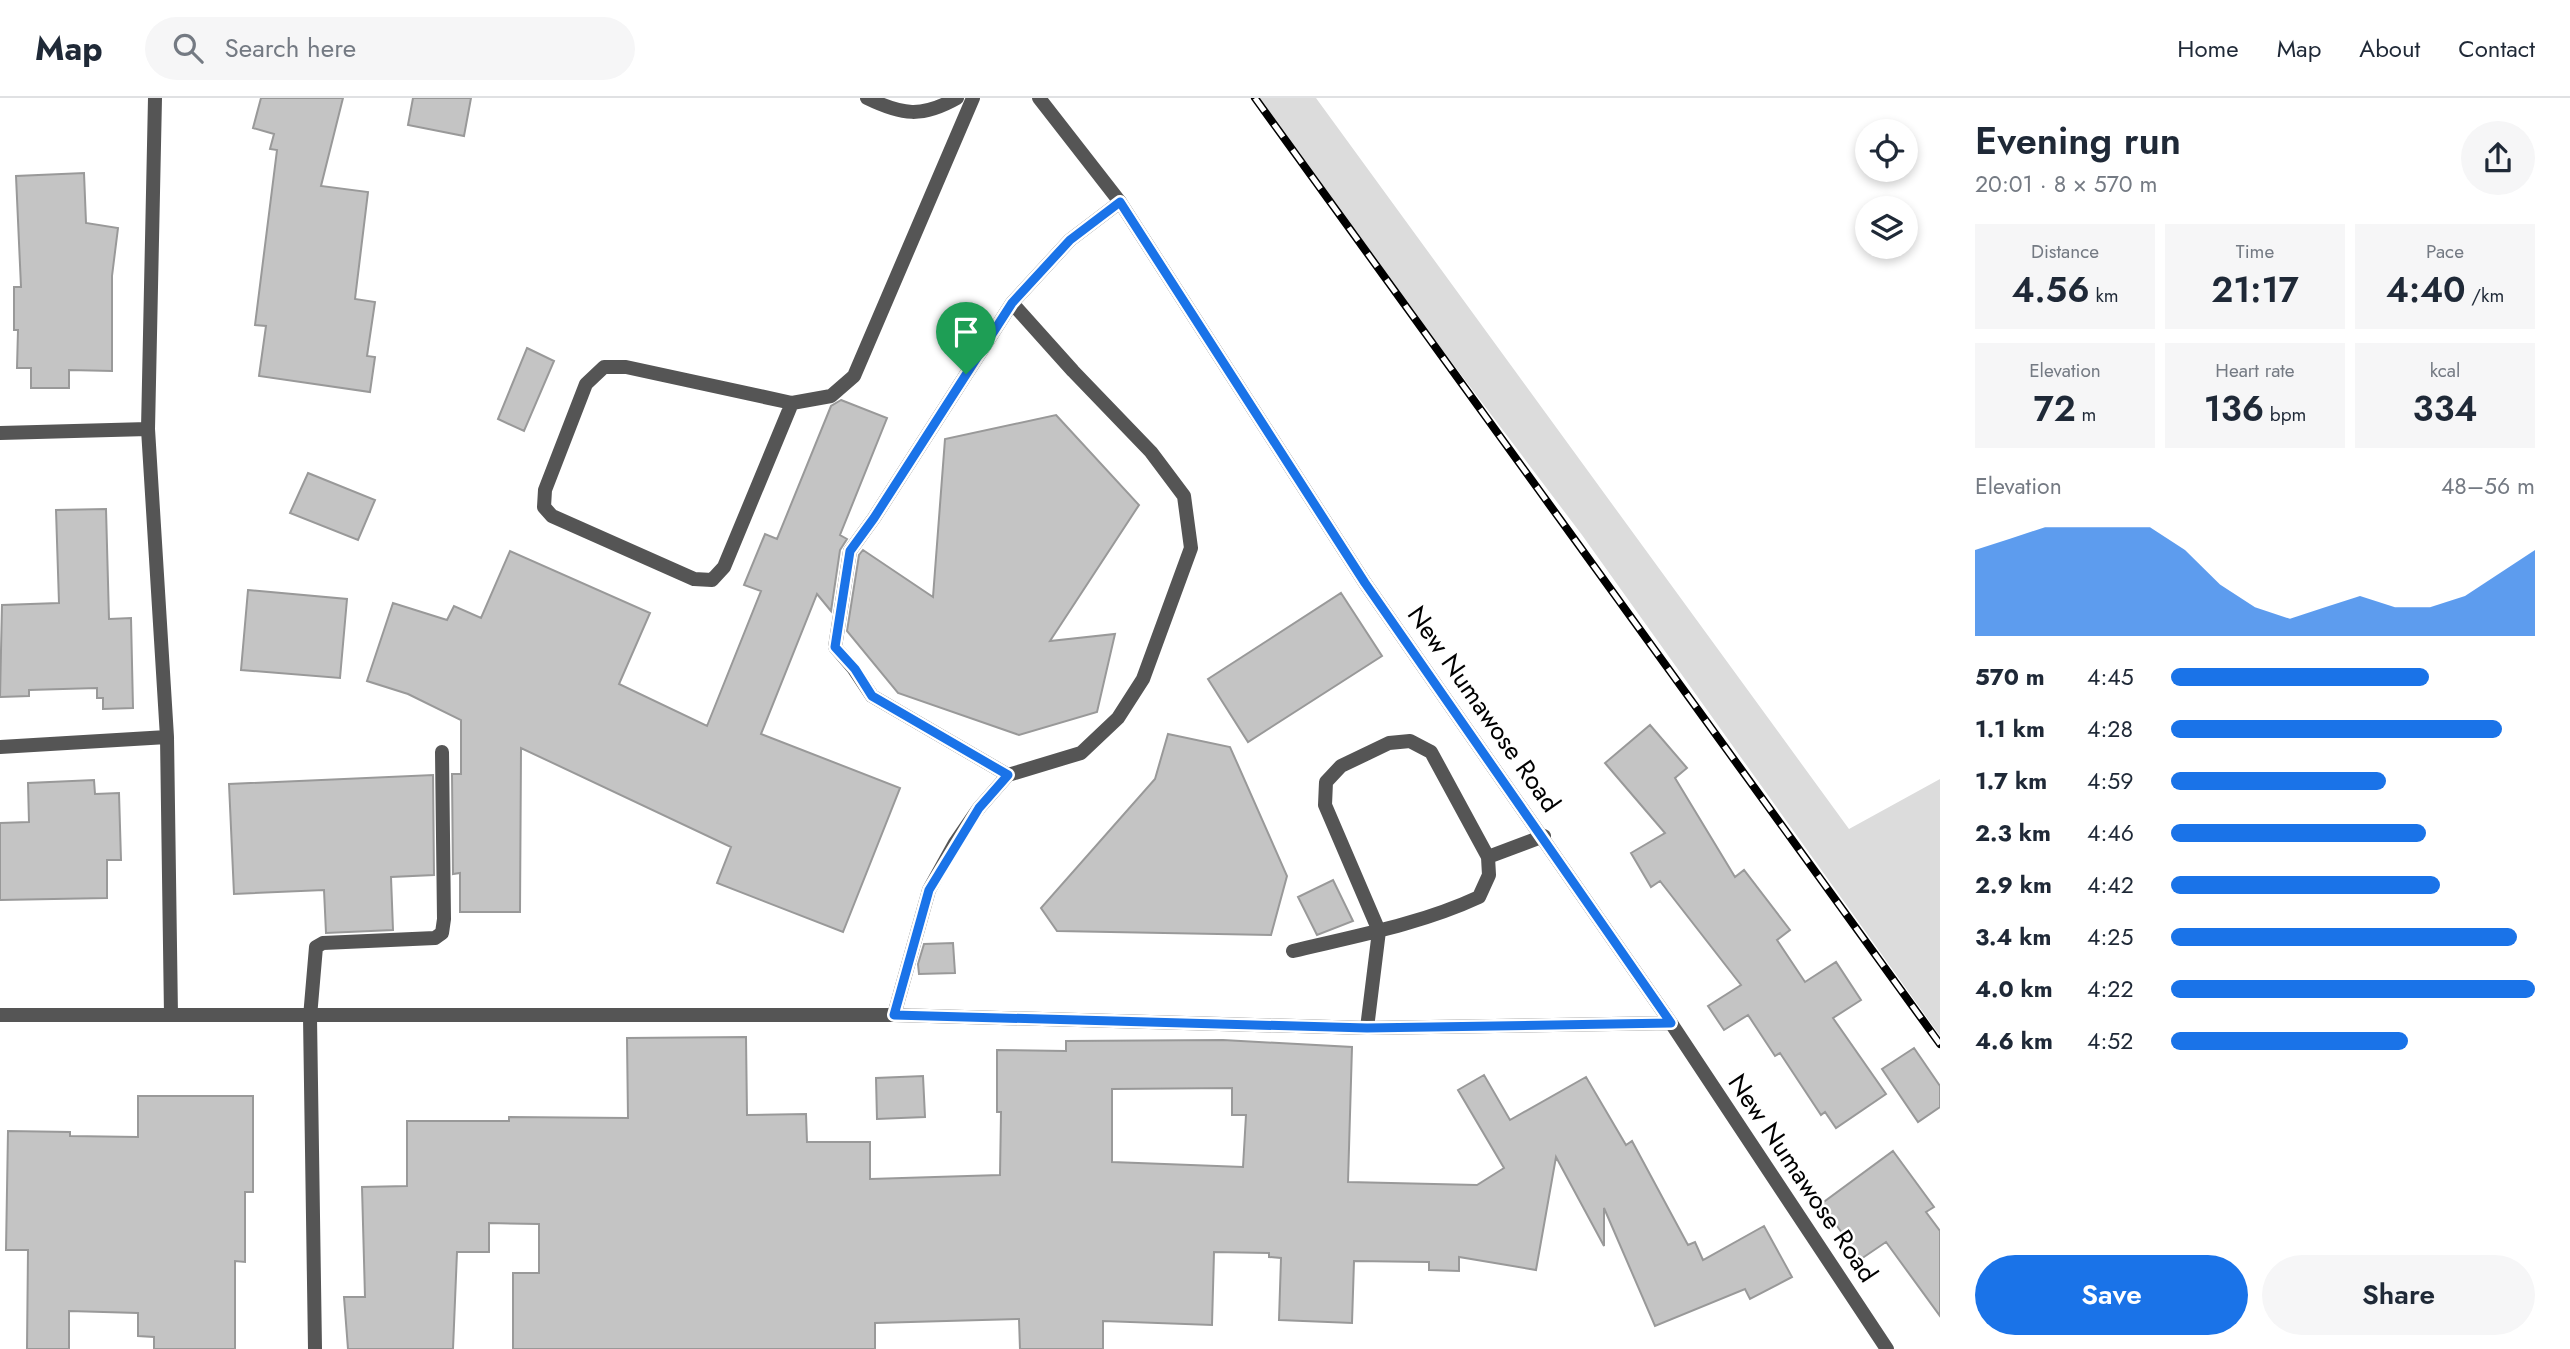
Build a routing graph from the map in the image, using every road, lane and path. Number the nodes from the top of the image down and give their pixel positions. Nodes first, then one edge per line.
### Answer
1 (155, 98) edge
2 (867, 98) edge
3 (957, 98) edge
4 (972, 98) edge
5 (1039, 98) edge
6 (1120, 202) junction
7 (1012, 303) junction
8 (792, 403) junction
9 (148, 429) junction
10 (0, 433) edge
11 (167, 737) junction
12 (0, 747) edge
13 (442, 752) dead end
14 (1008, 775) junction
15 (1544, 836) junction
16 (1488, 857) junction
17 (1379, 931) junction
18 (1293, 951) dead end
19 (0, 1015) edge
20 (894, 1015) junction
21 (171, 1016) junction
22 (310, 1017) junction
23 (1671, 1023) junction
24 (1367, 1028) junction
25 (315, 1349) edge
26 (1887, 1349) edge

1 - 9 street
2 - 3 street
4 - 8 street
5 - 6 street, New Numawose Road
6 - 7 street
6 - 15 street, New Numawose Road
7 - 14 street
7 - 14 street
8 - 8 street
9 - 10 street
9 - 11 street
11 - 12 street
11 - 21 street
13 - 22 street
14 - 20 street
15 - 16 street
15 - 23 street, New Numawose Road
16 - 17 street
16 - 17 street
17 - 18 street
17 - 24 street
19 - 21 street
20 - 22 street
20 - 24 street
21 - 22 street
22 - 25 street
23 - 24 street
23 - 26 street, New Numawose Road

